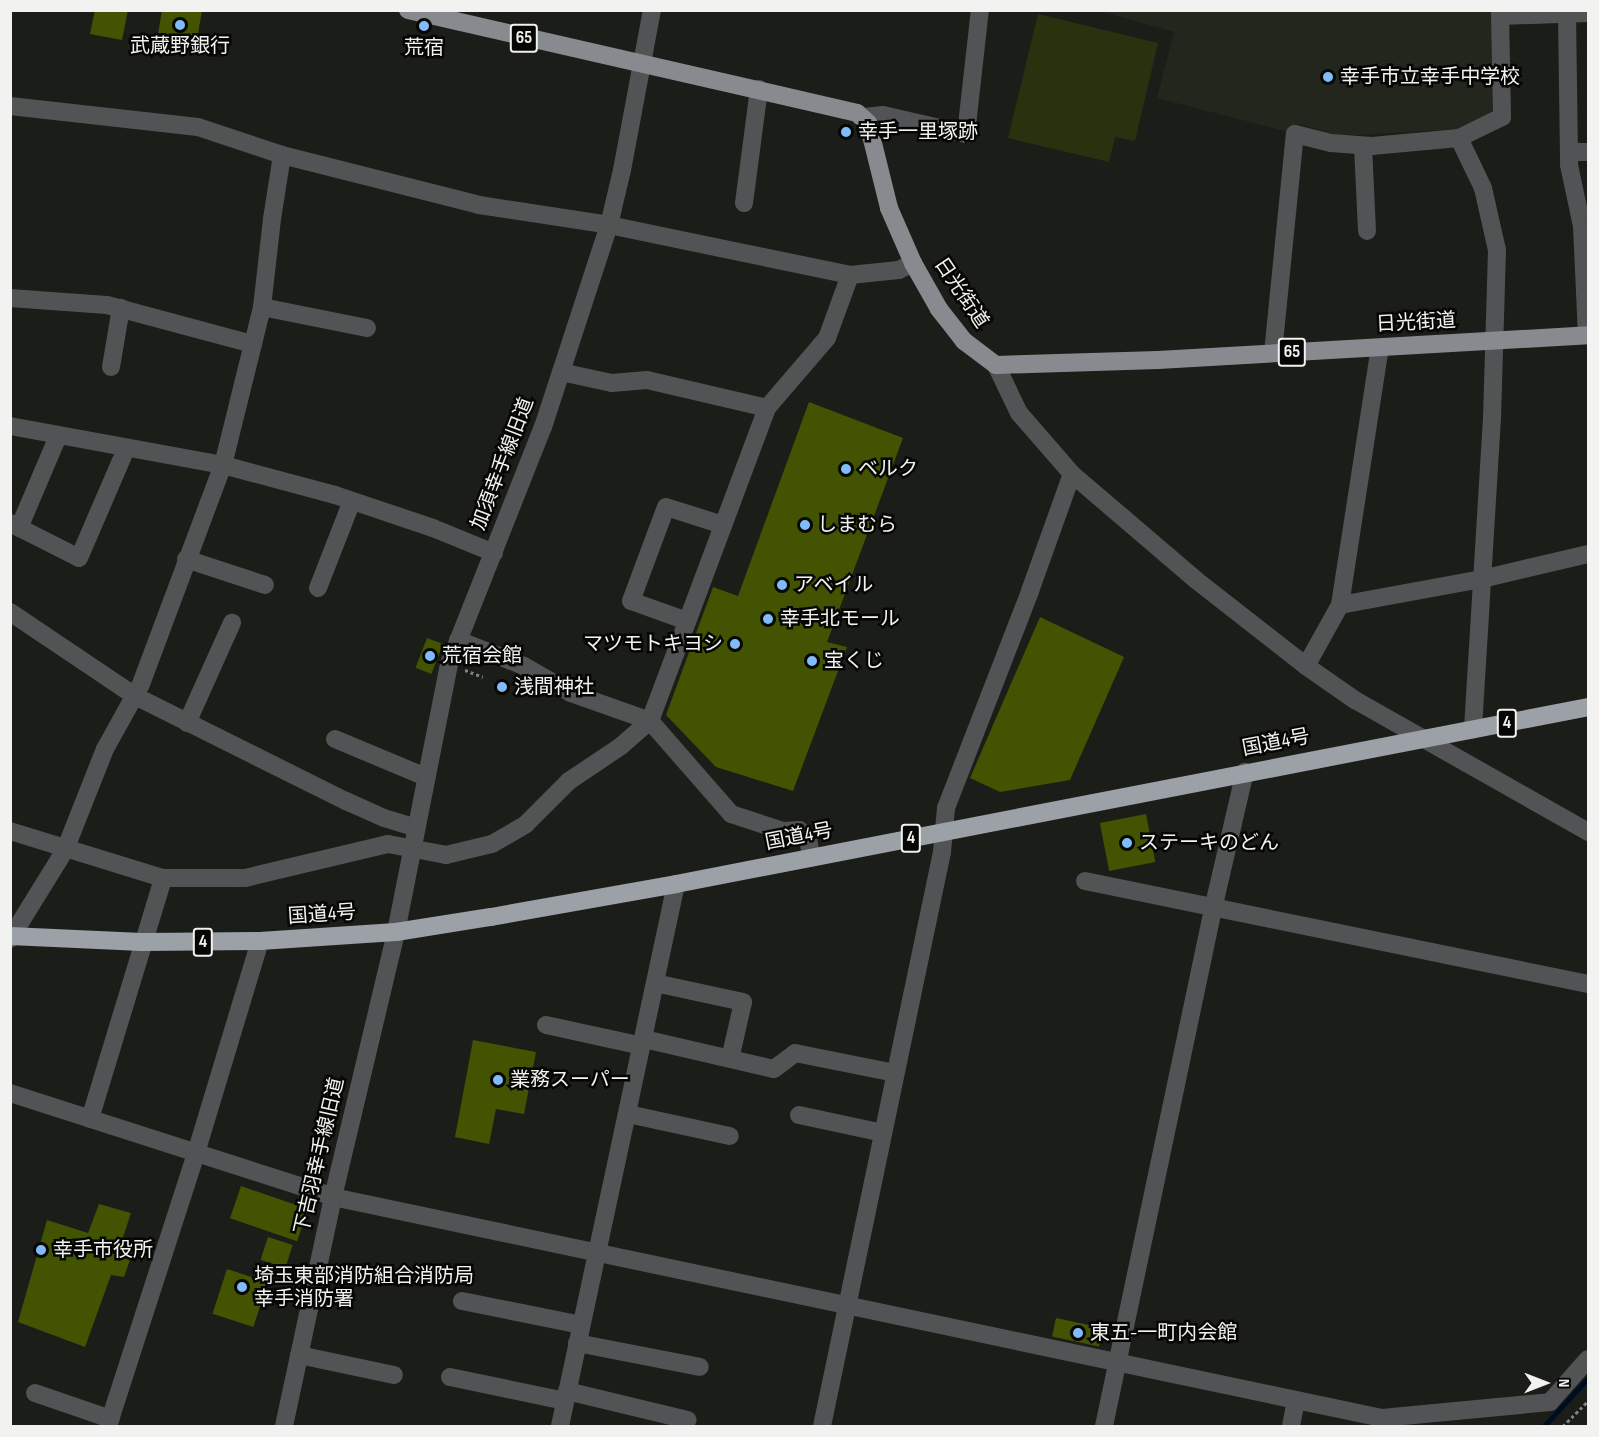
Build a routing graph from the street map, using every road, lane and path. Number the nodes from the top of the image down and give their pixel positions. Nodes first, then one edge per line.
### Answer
1 (408, 10) edge
2 (652, 10) edge
3 (980, 10) edge
4 (1500, 13) edge
5 (1588, 13) edge
6 (1567, 14) junction
7 (641, 65) junction
8 (759, 89) junction
9 (10, 106) edge
10 (864, 117) junction
11 (1459, 138) junction
12 (1363, 146) junction
13 (1569, 152) junction
14 (1588, 152) edge
15 (282, 155) junction
16 (744, 203) dead end
17 (609, 225) junction
18 (1368, 231) dead end
19 (913, 263) junction
20 (850, 275) junction
21 (10, 298) edge
22 (262, 307) junction
23 (121, 308) junction
24 (367, 328) dead end
25 (1588, 335) edge
26 (1494, 341) junction
27 (253, 344) junction
28 (1380, 348) junction
29 (1273, 353) junction
30 (996, 365) junction
31 (111, 367) dead end
32 (561, 372) junction
33 (767, 408) junction
34 (10, 426) edge
35 (58, 436) junction
36 (126, 449) junction
37 (223, 465) junction
38 (1072, 474) junction
39 (352, 501) junction
40 (723, 525) junction
41 (15, 526) edge
42 (494, 553) junction
43 (1588, 554) edge
44 (186, 559) junction
45 (1482, 579) junction
46 (265, 585) dead end
47 (318, 588) dead end
48 (1340, 605) junction
49 (10, 612) edge
50 (687, 621) junction
51 (232, 623) dead end
52 (458, 640) junction
53 (1306, 666) junction
54 (135, 696) junction
55 (1588, 707) edge
56 (650, 721) junction
57 (187, 723) junction
58 (1473, 729) junction
59 (1425, 737) junction
60 (335, 739) dead end
61 (1245, 772) junction
62 (426, 777) junction
63 (416, 828) junction
64 (10, 831) edge
65 (944, 831) junction
66 (1588, 832) edge
67 (412, 848) junction
68 (64, 850) junction
69 (811, 858) junction
70 (163, 878) junction
71 (1085, 881) dead end
72 (676, 884) junction
73 (1213, 909) junction
74 (396, 932) junction
75 (11, 937) edge
76 (260, 941) junction
77 (142, 942) junction
78 (655, 983) junction
79 (1588, 984) edge
80 (546, 1025) dead end
81 (643, 1043) junction
82 (730, 1059) junction
83 (895, 1073) junction
84 (10, 1093) edge
85 (628, 1114) junction
86 (799, 1114) dead end
87 (90, 1119) junction
88 (883, 1133) junction
89 (730, 1136) dead end
90 (196, 1154) junction
91 (333, 1197) junction
92 (596, 1251) junction
93 (462, 1301) dead end
94 (846, 1306) junction
95 (581, 1325) junction
96 (577, 1343) junction
97 (299, 1355) junction
98 (1588, 1359) edge
99 (1117, 1362) junction
100 (700, 1368) dead end
101 (394, 1375) dead end
102 (450, 1377) dead end
103 (35, 1393) dead end
104 (566, 1396) junction
105 (1296, 1400) junction
106 (1588, 1401) edge
107 (688, 1420) dead end
108 (1381, 1422) edge
109 (109, 1423) edge
110 (284, 1426) edge
111 (560, 1426) edge
112 (822, 1426) edge
113 (1104, 1426) edge
114 (1291, 1426) edge
115 (1563, 1426) edge

1 - 7 main road, 65
2 - 7 street, 加須幸手線旧道
3 - 10 street
4 - 6 street
4 - 11 street
5 - 6 street
6 - 13 street
7 - 8 main road, 65
7 - 17 street, 加須幸手線旧道
8 - 10 main road, 65
8 - 16 street
9 - 15 street
10 - 19 main road, 日光街道
11 - 12 street
11 - 26 street
12 - 18 street
12 - 29 street
13 - 14 street
13 - 25 street
15 - 17 street
15 - 22 street
17 - 20 street
17 - 32 street, 加須幸手線旧道
19 - 20 street
19 - 30 main road, 日光街道
20 - 33 street
21 - 23 street
22 - 24 street
22 - 27 street
23 - 27 street
23 - 31 street
25 - 26 main road, 日光街道 / 65
26 - 28 main road, 日光街道 / 65
26 - 45 street
27 - 37 street
28 - 29 main road, 日光街道 / 65
28 - 48 street
29 - 30 main road, 日光街道 / 65
30 - 38 street
32 - 33 street
32 - 42 street, 加須幸手線旧道
33 - 40 street
34 - 35 street
35 - 36 street
35 - 41 street
36 - 37 street
36 - 41 street
37 - 39 street
37 - 44 street
38 - 53 street
38 - 65 street
39 - 42 street
39 - 47 street
40 - 50 street
40 - 50 street
42 - 52 street, 加須幸手線旧道
43 - 45 street
44 - 46 street
44 - 54 street
45 - 48 street
45 - 58 street
48 - 53 street
49 - 54 street
50 - 56 street
51 - 57 street
52 - 56 street
52 - 62 street, 加須幸手線旧道
53 - 59 street
54 - 57 street
54 - 68 street
55 - 58 highway, 国道4号 / 4
56 - 67 street
56 - 69 street
57 - 63 street
58 - 59 highway, 国道4号 / 4
59 - 61 highway, 国道4号 / 4
59 - 66 street
60 - 62 street
61 - 65 highway, 国道4号 / 4
61 - 73 street
62 - 63 street, 加須幸手線旧道
63 - 67 street, 加須幸手線旧道
64 - 68 street
65 - 69 highway, 国道4号 / 4
65 - 83 street
67 - 70 street
67 - 74 street, 加須幸手線旧道
68 - 70 street
68 - 75 street
69 - 72 highway, 国道4号 / 4
70 - 77 street
71 - 73 street
72 - 74 highway, 国道4号 / 4
72 - 78 street
73 - 79 street
73 - 99 street
74 - 76 highway, 国道4号 / 4
74 - 91 street, 下吉羽幸手線旧道
75 - 77 highway, 国道4号 / 4
76 - 77 highway, 国道4号 / 4
76 - 90 street
77 - 87 street
78 - 81 street
78 - 82 street
80 - 81 street
81 - 82 street
81 - 85 street
82 - 83 street
83 - 88 street
84 - 87 street
85 - 89 street
85 - 92 street
86 - 88 street
87 - 90 street
88 - 94 street
90 - 91 street
90 - 109 street
91 - 92 street
91 - 97 street, 下吉羽幸手線旧道
92 - 94 street
92 - 95 street
93 - 95 street
94 - 99 street
94 - 112 street
95 - 96 street
96 - 100 street
96 - 104 street
97 - 101 street
97 - 110 street, 下吉羽幸手線旧道
98 - 108 street
99 - 105 street
99 - 113 street
102 - 104 street
103 - 109 street
104 - 107 street
104 - 111 street
105 - 108 street
105 - 114 street
106 - 115 path

